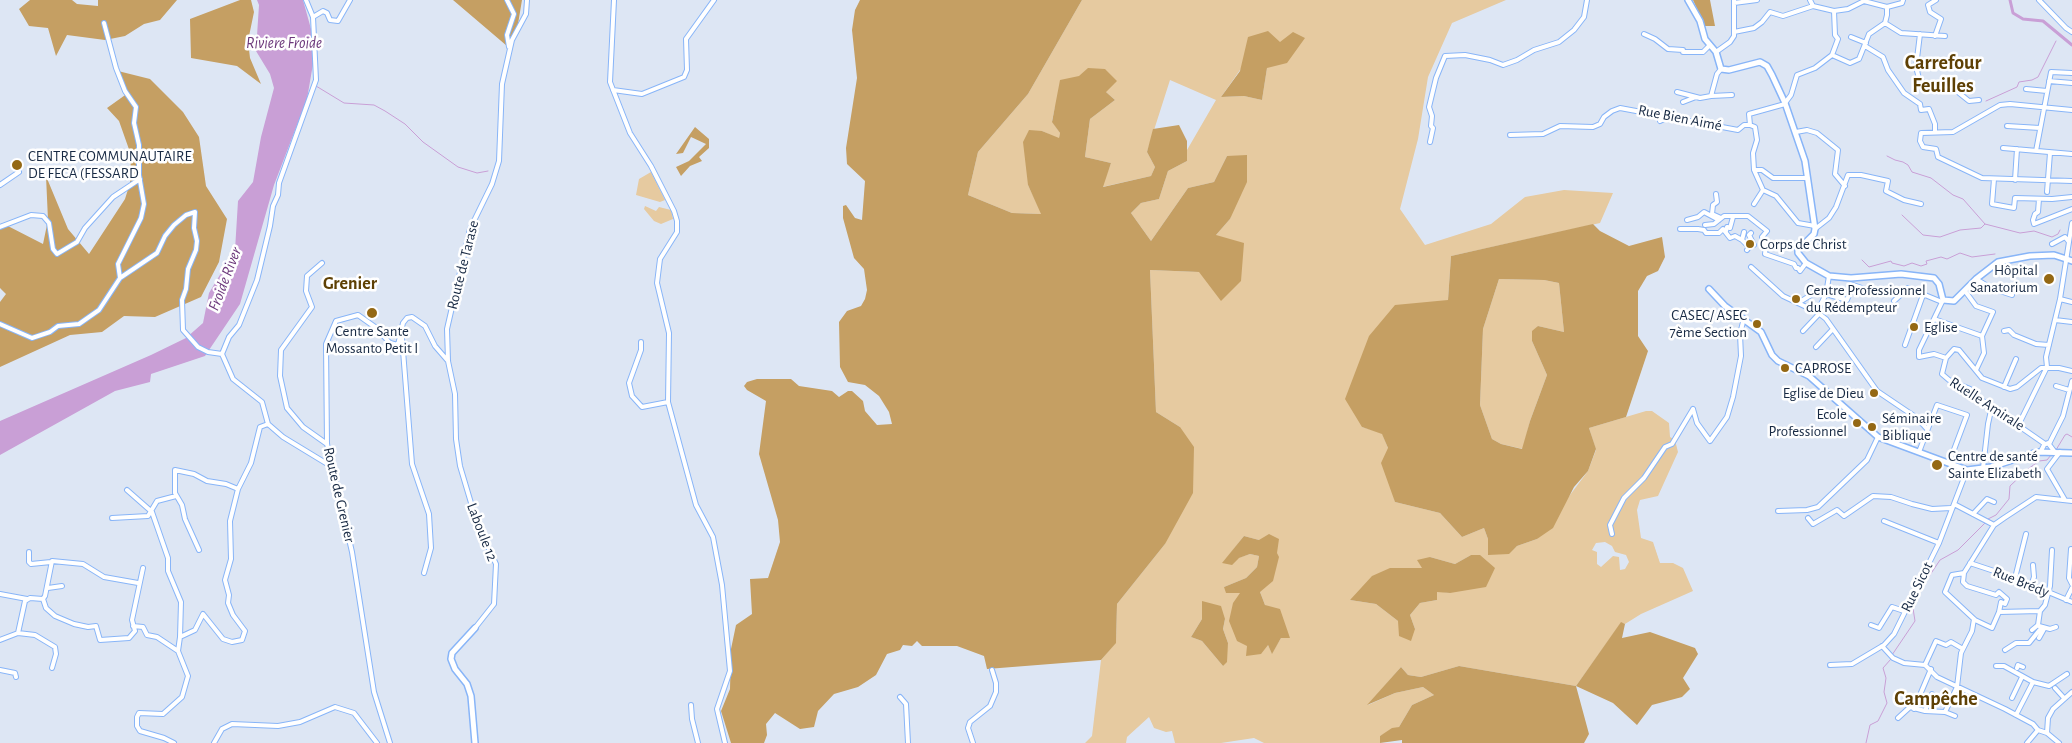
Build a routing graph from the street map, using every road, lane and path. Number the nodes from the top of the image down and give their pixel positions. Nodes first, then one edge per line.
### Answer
1 (306, 0) edge
2 (350, 0) edge
3 (507, 0) edge
4 (527, 0) edge
5 (614, 0) edge
6 (714, 0) edge
7 (1587, 0) edge
8 (1688, 0) edge
9 (1757, 0) edge
10 (1810, 0) edge
11 (1902, 0) edge
12 (1936, 0) edge
13 (2039, 0) edge
14 (1734, 1) edge
15 (1813, 6) junction
16 (1888, 7) junction
17 (1834, 11) junction
18 (313, 17) junction
19 (104, 23) dead end
20 (1885, 23) junction
21 (1734, 32) junction
22 (2072, 32) edge
23 (1644, 34) dead end
24 (1920, 34) junction
25 (1935, 36) junction
26 (1945, 36) dead end
27 (1852, 38) dead end
28 (1710, 45) junction
29 (1865, 45) junction
30 (510, 48) junction
31 (1716, 52) junction
32 (1832, 55) junction
33 (1721, 69) junction
34 (2072, 73) edge
35 (2049, 81) junction
36 (2072, 83) edge
37 (2026, 89) dead end
38 (613, 90) junction
39 (1677, 92) dead end
40 (2047, 92) junction
41 (1732, 95) dead end
42 (1711, 96) junction
43 (1696, 97) junction
44 (1978, 100) dead end
45 (1683, 102) dead end
46 (1785, 103) junction
47 (2044, 107) junction
48 (2072, 110) edge
49 (1668, 117) junction
50 (1660, 121) dead end
51 (1750, 125) junction
52 (2007, 126) dead end
53 (2040, 128) junction
54 (1796, 132) junction
55 (1935, 132) junction
56 (1510, 135) dead end
57 (1430, 142) dead end
58 (2003, 148) dead end
59 (2017, 149) junction
60 (2036, 151) junction
61 (2050, 153) junction
62 (2072, 154) edge
63 (1754, 170) junction
64 (19, 172) dead end
65 (1807, 178) junction
66 (140, 179) junction
67 (1994, 179) junction
68 (2015, 180) junction
69 (2048, 181) junction
70 (2072, 181) edge
71 (0, 185) edge
72 (1845, 186) junction
73 (1763, 190) junction
74 (2047, 192) dead end
75 (1716, 194) dead end
76 (2072, 197) edge
77 (2039, 199) junction
78 (1754, 204) dead end
79 (1921, 204) dead end
80 (2072, 209) edge
81 (1733, 217) junction
82 (1720, 219) junction
83 (1687, 220) dead end
84 (2072, 223) edge
85 (1706, 225) dead end
86 (0, 227) edge
87 (1815, 227) junction
88 (1680, 229) dead end
89 (1726, 230) junction
90 (1744, 232) dead end
91 (1751, 233) dead end
92 (1742, 240) junction
93 (2069, 242) junction
94 (2052, 244) dead end
95 (2069, 260) edge
96 (322, 263) dead end
97 (1806, 263) junction
98 (1751, 267) dead end
99 (1829, 276) junction
100 (120, 278) junction
101 (1976, 279) junction
102 (1709, 289) dead end
103 (1965, 291) junction
104 (1877, 293) dead end
105 (1826, 294) junction
106 (1811, 295) dead end
107 (1923, 295) junction
108 (2012, 295) dead end
109 (2060, 299) junction
110 (1943, 301) junction
111 (1894, 302) dead end
112 (2072, 302) edge
113 (1798, 304) junction
114 (1818, 313) junction
115 (1744, 318) junction
116 (1934, 319) junction
117 (2055, 320) junction
118 (2072, 322) edge
119 (0, 324) edge
120 (1833, 329) junction
121 (1803, 331) dead end
122 (2004, 331) dead end
123 (401, 334) junction
124 (1982, 336) junction
125 (641, 342) dead end
126 (1905, 345) dead end
127 (2050, 346) junction
128 (1816, 348) dead end
129 (222, 354) junction
130 (1946, 358) junction
131 (2016, 359) dead end
132 (448, 361) junction
133 (2046, 368) junction
134 (1976, 370) junction
135 (2072, 371) edge
136 (2072, 381) edge
137 (2056, 386) dead end
138 (2004, 387) junction
139 (2070, 390) junction
140 (668, 402) junction
141 (1992, 406) junction
142 (268, 424) junction
143 (2019, 424) junction
144 (1927, 429) junction
145 (1878, 437) junction
146 (327, 444) junction
147 (2047, 444) junction
148 (2041, 451) junction
149 (1919, 452) junction
150 (2057, 452) junction
151 (2072, 453) edge
152 (1949, 464) junction
153 (334, 468) junction
154 (1983, 468) junction
155 (1966, 470) junction
156 (238, 489) junction
157 (128, 490) dead end
158 (176, 496) junction
159 (2065, 500) junction
160 (2072, 501) edge
161 (1994, 502) dead end
162 (1952, 506) junction
163 (1778, 511) dead end
164 (152, 512) junction
165 (1973, 514) junction
166 (112, 518) dead end
167 (1808, 518) dead end
168 (1884, 521) dead end
169 (1994, 525) junction
170 (1612, 534) dead end
171 (2026, 534) dead end
172 (1939, 542) junction
173 (2072, 549) edge
174 (199, 550) dead end
175 (2052, 550) dead end
176 (29, 552) dead end
177 (51, 562) junction
178 (1970, 562) junction
179 (2033, 565) dead end
180 (143, 568) dead end
181 (424, 573) dead end
182 (1964, 573) junction
183 (2015, 578) junction
184 (138, 583) junction
185 (62, 586) dead end
186 (2031, 586) junction
187 (2072, 586) edge
188 (48, 588) junction
189 (2049, 593) junction
190 (0, 594) edge
191 (27, 599) junction
192 (43, 599) junction
193 (2066, 600) junction
194 (2072, 602) edge
195 (1904, 611) junction
196 (2040, 611) junction
197 (1999, 612) junction
198 (1974, 619) junction
199 (1871, 625) dead end
200 (133, 626) junction
201 (2041, 627) junction
202 (2056, 627) dead end
203 (475, 628) joint
204 (2032, 630) dead end
205 (18, 633) junction
206 (180, 637) junction
207 (2039, 638) dead end
208 (0, 640) edge
209 (1882, 646) junction
210 (1963, 649) junction
211 (2005, 650) dead end
212 (178, 651) junction
213 (1830, 665) dead end
214 (1924, 665) junction
215 (1996, 666) dead end
216 (2023, 667) dead end
217 (52, 668) dead end
218 (2017, 668) dead end
219 (0, 670) edge
220 (992, 670) dead end
221 (1931, 670) junction
222 (2067, 674) dead end
223 (2022, 677) junction
224 (16, 678) dead end
225 (2033, 682) junction
226 (1957, 687) junction
227 (2054, 688) dead end
228 (2072, 692) edge
229 (1932, 694) dead end
230 (900, 697) dead end
231 (2012, 698) dead end
232 (2064, 698) junction
233 (691, 705) dead end
234 (1914, 709) junction
235 (1925, 711) junction
236 (1945, 712) junction
237 (1954, 716) dead end
238 (2016, 716) junction
239 (1898, 718) dead end
240 (2038, 730) junction
241 (2047, 733) junction
242 (174, 743) edge
243 (214, 743) edge
244 (376, 743) edge
245 (390, 743) edge
246 (475, 743) edge
247 (698, 743) edge
248 (725, 743) edge
249 (908, 743) edge
250 (973, 743) edge
251 (2027, 743) edge
252 (2060, 743) edge

1 - 18 street
2 - 18 street
3 - 30 street
4 - 30 street, Route de Tarase
5 - 38 street
6 - 38 street
7 - 57 street
8 - 28 street
9 - 14 street
10 - 15 street
11 - 16 street
12 - 25 street
13 - 22 street
14 - 21 street
15 - 17 street
15 - 21 street
16 - 17 street
16 - 20 street
17 - 32 street
18 - 129 street
19 - 66 street
20 - 24 street
20 - 29 street
21 - 31 street
23 - 28 street
24 - 25 street
24 - 44 street
25 - 26 street
27 - 29 street
28 - 31 street
29 - 32 street
29 - 55 street
30 - 132 street, Route de Tarase
31 - 33 street
32 - 46 street
33 - 42 street
33 - 46 street
34 - 35 street
35 - 36 street
35 - 40 street
37 - 40 street
38 - 140 street
39 - 43 street
40 - 47 street
41 - 42 street
42 - 43 street
43 - 45 street
46 - 51 street
46 - 54 street
47 - 48 street
47 - 53 street
47 - 55 street
49 - 50 street
49 - 51 street, Rue Bien Aimé
49 - 56 street, Rue Bien Aimé
51 - 63 street
52 - 53 street
53 - 60 street
54 - 65 street
54 - 72 street
55 - 67 street
58 - 59 street
59 - 60 street
59 - 68 street
60 - 61 street
61 - 62 street
61 - 69 street
63 - 65 street
63 - 73 street
64 - 71 street
65 - 87 street
66 - 86 street
66 - 100 street
67 - 68 street
67 - 77 street
68 - 69 street
69 - 70 street
69 - 74 street
72 - 79 street
72 - 87 street
73 - 78 street
73 - 87 street
75 - 82 street
76 - 77 street
77 - 80 street
81 - 82 street
81 - 89 street
81 - 97 street
82 - 83 street
82 - 85 street
84 - 93 street
87 - 97 street
88 - 89 street
89 - 92 street
90 - 92 street
91 - 92 street
93 - 94 street
93 - 95 street
95 - 101 street
95 - 109 street
96 - 146 street
97 - 99 street
98 - 113 street
99 - 105 street
99 - 110 street
100 - 119 street
100 - 129 street
101 - 103 street
101 - 108 street
102 - 115 street
103 - 110 street
103 - 124 street
104 - 105 street
105 - 114 street
106 - 113 street
107 - 110 street
107 - 111 street
107 - 126 street
109 - 112 street
109 - 117 street
110 - 116 street
113 - 114 street
114 - 120 street
114 - 121 street
115 - 145 street
115 - 170 street
116 - 124 street
116 - 130 street
117 - 118 street
117 - 127 street
120 - 128 street
120 - 144 street
122 - 127 street
123 - 132 street
123 - 146 street, Route de Grenier
123 - 181 street
124 - 134 street
125 - 140 street
127 - 133 street
129 - 142 street
130 - 134 street
130 - 141 street, Ruelle Amirale
131 - 138 street
132 - 203 street, Laboule 12
133 - 135 street
133 - 138 street
133 - 143 street
134 - 138 street
136 - 139 street
137 - 139 street
139 - 147 street
140 - 248 street
141 - 143 street, Ruelle Amirale
141 - 154 street
142 - 153 street
142 - 156 street
143 - 147 street, Ruelle Amirale
144 - 149 street
144 - 152 street
145 - 149 street
145 - 163 street
146 - 153 street, Route de Grenier
147 - 148 street
147 - 150 street, Ruelle Amirale
148 - 150 street
148 - 154 street
149 - 152 street
150 - 151 street
150 - 159 street
152 - 155 street
153 - 245 street, Route de Grenier
154 - 155 street
155 - 162 street, Rue Sicot
156 - 158 street
156 - 206 street
157 - 164 street
158 - 164 street
158 - 174 street
159 - 160 street
159 - 169 street
161 - 165 street
162 - 165 street
162 - 167 street
162 - 172 street, Rue Sicot
164 - 166 street
164 - 206 street
165 - 169 street
168 - 172 street
169 - 178 street
171 - 183 street
172 - 195 street, Rue Sicot
173 - 187 street
175 - 189 street
176 - 177 street
177 - 184 street
177 - 188 street
178 - 182 street
178 - 183 street, Rue Brédy
179 - 186 street
180 - 184 street
182 - 197 street
182 - 198 street
183 - 186 street, Rue Brédy
184 - 200 street
185 - 188 street
186 - 189 street, Rue Brédy
187 - 193 street
188 - 192 street
189 - 193 street, Rue Brédy
189 - 196 street
190 - 191 street
191 - 192 street
191 - 205 street
192 - 200 street
193 - 194 street, Rue Brédy
195 - 199 street
195 - 209 street, Rue Sicot
196 - 197 street
196 - 201 street
197 - 198 street
198 - 210 street
200 - 212 street
201 - 202 street
201 - 204 street
201 - 207 street
201 - 211 street
203 - 246 street, Laboule 12
205 - 208 street
205 - 217 street
206 - 212 street
209 - 213 street, Rue Sicot
209 - 214 street
210 - 214 street
210 - 226 street
212 - 242 street
214 - 221 street
215 - 223 street
216 - 218 street
219 - 224 street
220 - 250 street
221 - 226 street
221 - 234 street
222 - 225 street
223 - 225 street
223 - 231 street
225 - 238 street
226 - 236 street
226 - 238 street
227 - 232 street
228 - 232 street
229 - 235 street
230 - 249 street
232 - 241 street
233 - 247 street
234 - 235 street
234 - 239 street
235 - 236 street
236 - 237 street
238 - 240 street
240 - 241 street
240 - 251 street
241 - 252 street
243 - 244 street

